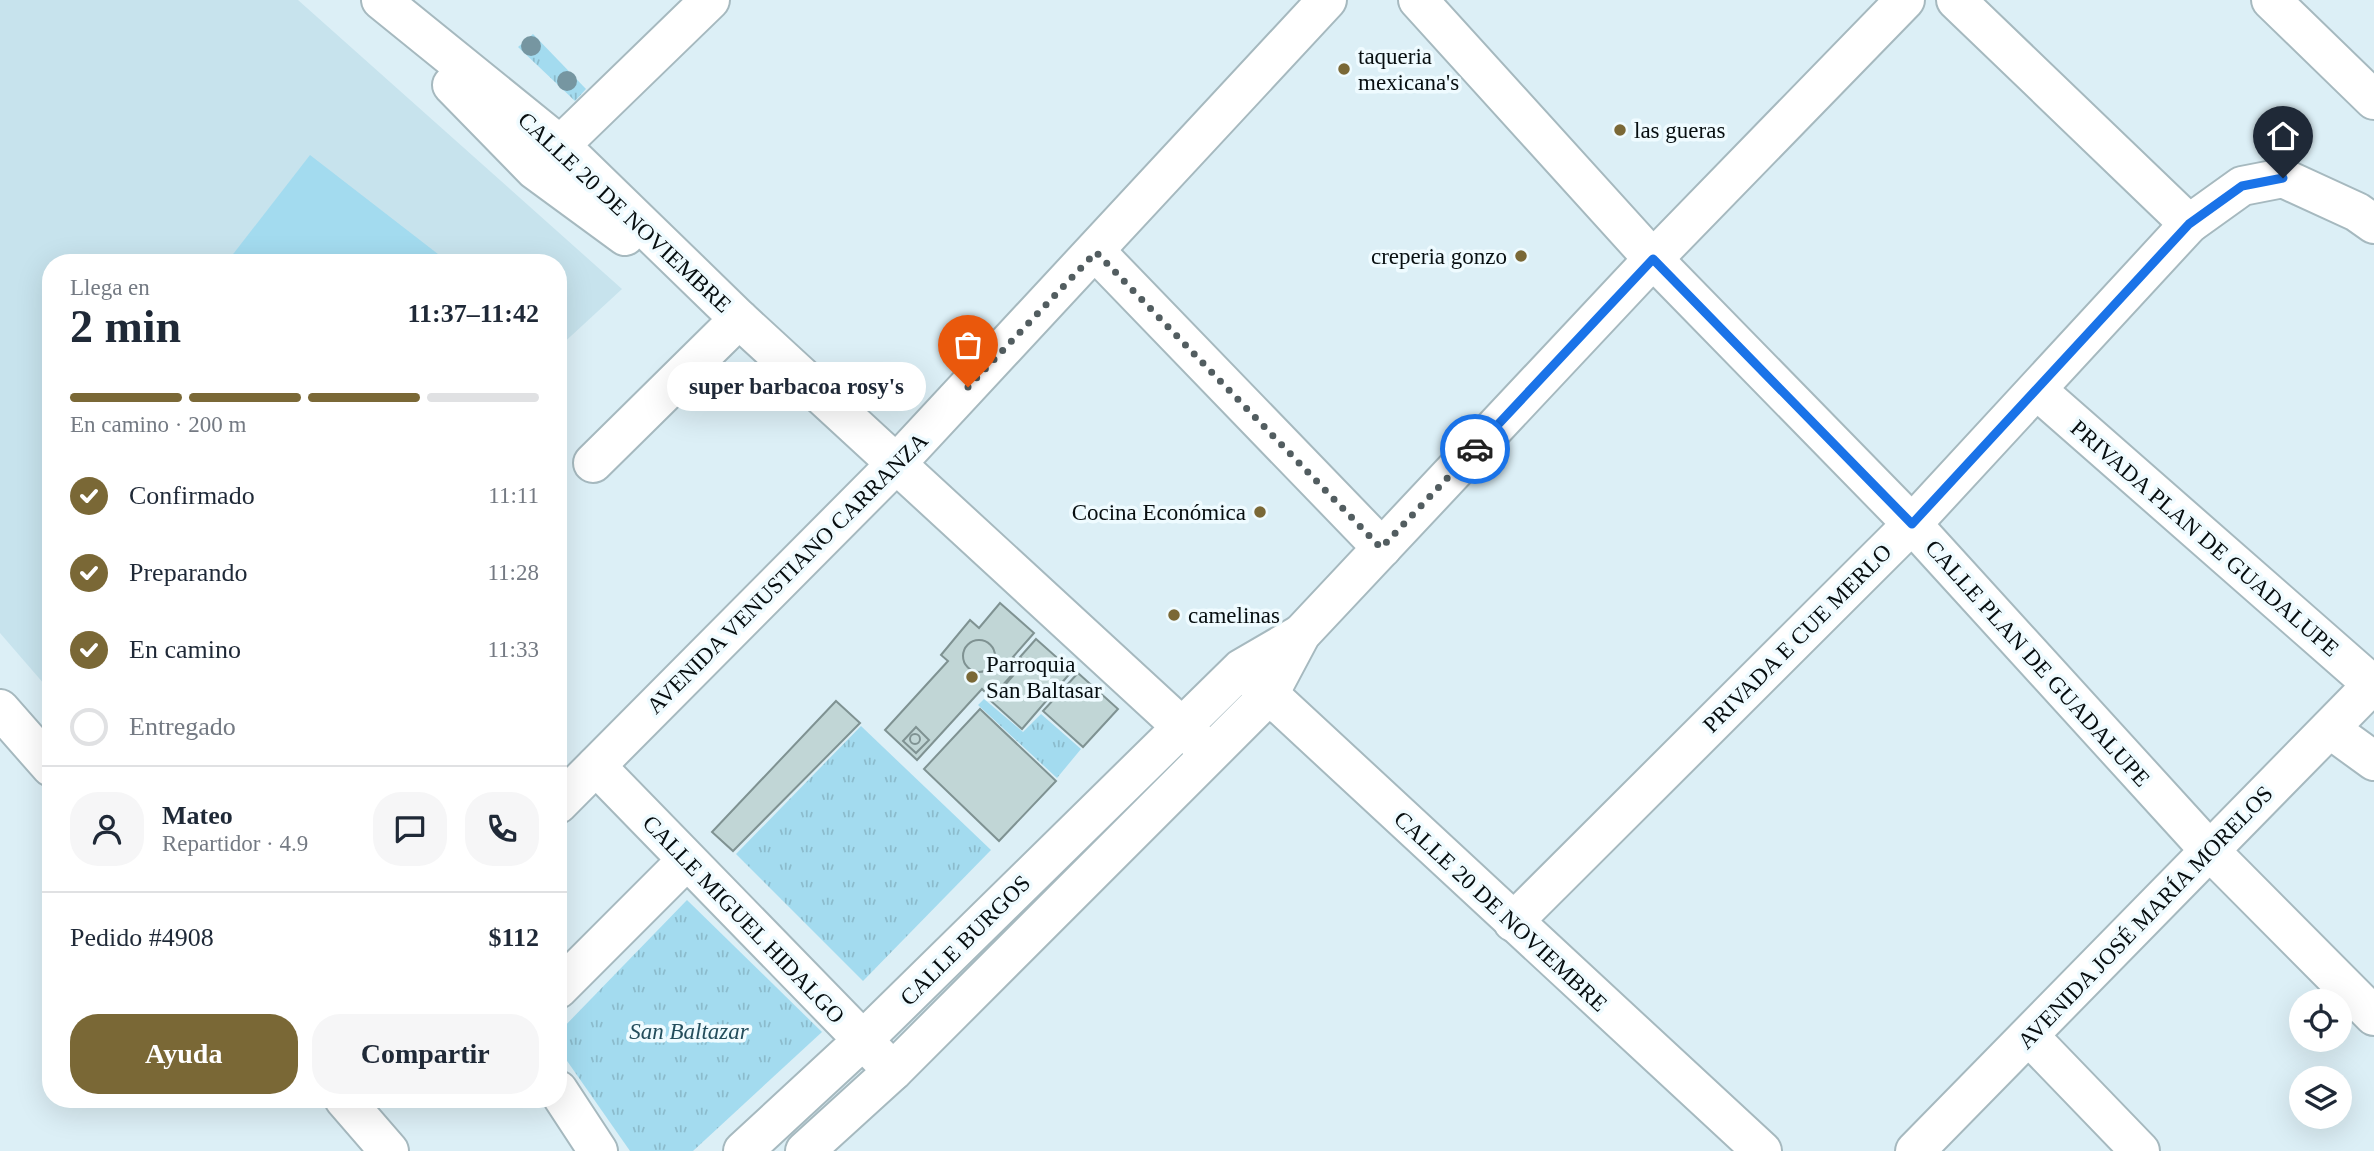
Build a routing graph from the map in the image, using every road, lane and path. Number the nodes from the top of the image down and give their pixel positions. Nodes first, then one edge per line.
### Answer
1 (370, 0) edge
2 (381, 0) edge
3 (710, 0) edge
4 (1327, 0) edge
5 (1418, 0) edge
6 (1905, 0) edge
7 (1956, 0) edge
8 (2271, 0) edge
9 (2374, 100) edge
10 (547, 158) junction
11 (2189, 224) junction
12 (2374, 224) edge
13 (1096, 252) junction
14 (1653, 259) junction
15 (739, 319) junction
16 (2038, 391) junction
17 (593, 463) dead end
18 (896, 464) junction
19 (1912, 524) junction
20 (1381, 548) junction
21 (1301, 634) junction
22 (1241, 669) junction
23 (2373, 684) edge
24 (1268, 695) junction
25 (0, 709) edge
26 (1184, 725) junction
27 (2330, 729) junction
28 (1211, 754) junction
29 (42, 757) edge
30 (2374, 761) edge
31 (596, 766) junction
32 (567, 795) edge
33 (2211, 852) junction
34 (686, 861) junction
35 (1513, 922) junction
36 (567, 980) edge
37 (2374, 1016) edge
38 (2029, 1036) junction
39 (862, 1041) junction
40 (892, 1071) junction
41 (567, 1104) edge
42 (352, 1108) edge
43 (390, 1151) edge
44 (598, 1151) edge
45 (743, 1151) edge
46 (805, 1151) edge
47 (1762, 1151) edge
48 (1916, 1151) edge
49 (2140, 1151) edge

1 - 10 street, CALLE 20 DE NOVIEMBRE
2 - 10 street, CALLE 20 DE NOVIEMBRE
3 - 10 street
4 - 13 street, AVENIDA VENUSTIANO CARRANZA
5 - 14 street, CALLE PLAN DE GUADALUPE
6 - 14 street
7 - 11 street
8 - 9 street
10 - 15 street, CALLE 20 DE NOVIEMBRE
11 - 12 street, PRIVADA E CUE MERLO
11 - 16 street, PRIVADA E CUE MERLO
13 - 18 street, AVENIDA VENUSTIANO CARRANZA
13 - 20 street
14 - 19 street, CALLE PLAN DE GUADALUPE
14 - 20 street
15 - 17 street
15 - 18 street, CALLE 20 DE NOVIEMBRE
16 - 19 street, PRIVADA E CUE MERLO
16 - 23 street, PRIVADA PLAN DE GUADALUPE
18 - 26 street, CALLE 20 DE NOVIEMBRE
18 - 31 street, AVENIDA VENUSTIANO CARRANZA
19 - 33 street, CALLE PLAN DE GUADALUPE
19 - 35 street, PRIVADA E CUE MERLO
20 - 21 street
21 - 22 street, CALLE BURGOS
21 - 24 street, CALLE BURGOS
22 - 24 street, CALLE 20 DE NOVIEMBRE
22 - 26 street, CALLE BURGOS
23 - 27 street, AVENIDA JOSÉ MARÍA MORELOS
24 - 28 street, CALLE BURGOS
24 - 35 street, CALLE 20 DE NOVIEMBRE
25 - 29 street
26 - 28 street, CALLE 20 DE NOVIEMBRE
26 - 39 street, CALLE BURGOS
27 - 30 street
27 - 33 street, AVENIDA JOSÉ MARÍA MORELOS
28 - 40 street, CALLE BURGOS
31 - 32 street, AVENIDA VENUSTIANO CARRANZA
31 - 34 street, CALLE MIGUEL HIDALGO
33 - 37 street, CALLE PLAN DE GUADALUPE
33 - 38 street, AVENIDA JOSÉ MARÍA MORELOS
34 - 36 street
34 - 39 street, CALLE MIGUEL HIDALGO
35 - 47 street, CALLE 20 DE NOVIEMBRE
38 - 48 street, AVENIDA JOSÉ MARÍA MORELOS
38 - 49 street
39 - 40 street, CALLE MIGUEL HIDALGO
39 - 45 street, CALLE BURGOS
40 - 46 street, CALLE BURGOS
41 - 44 street
42 - 43 street

